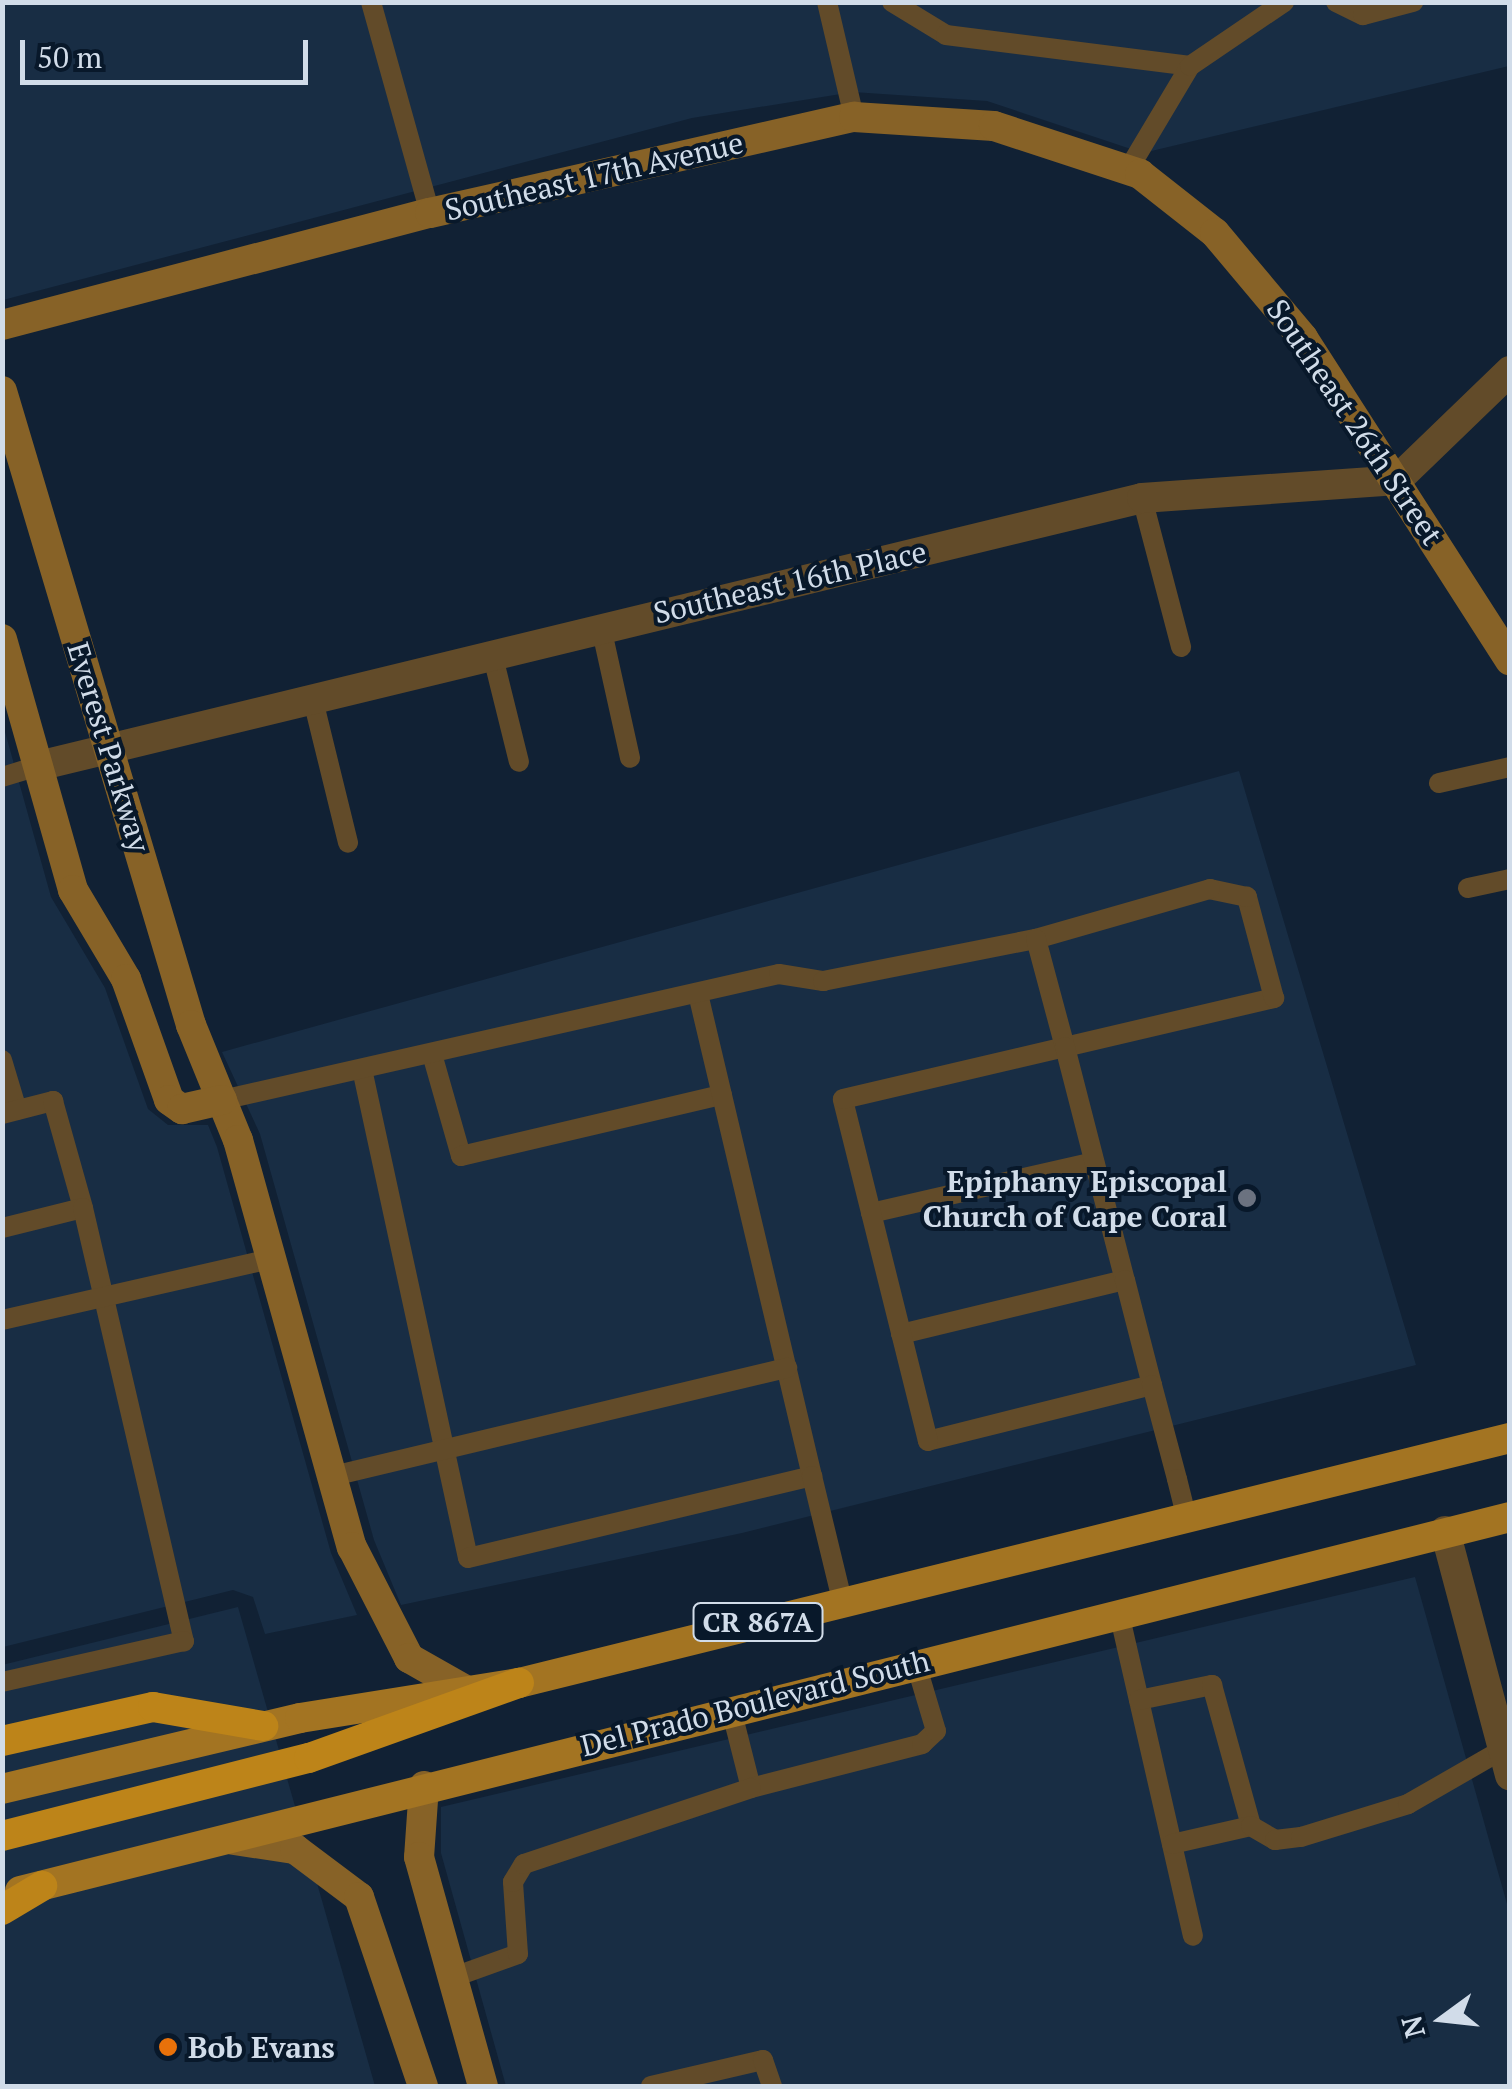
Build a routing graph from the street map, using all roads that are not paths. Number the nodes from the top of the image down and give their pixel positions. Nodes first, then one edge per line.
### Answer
1 (370, 2) edge
2 (827, 2) edge
3 (892, 2) edge
4 (1284, 2) edge
5 (1336, 2) edge
6 (1413, 2) edge
7 (1190, 66) junction
8 (854, 117) junction
9 (1128, 170) junction
10 (1179, 202) joint
11 (430, 213) junction
12 (2, 325) edge
13 (1510, 371) edge
14 (2, 392) edge
15 (1397, 480) junction
16 (1142, 498) junction
17 (601, 627) junction
18 (2, 639) edge
19 (1181, 647) dead end
20 (492, 653) junction
21 (1510, 660) edge
22 (312, 696) junction
23 (110, 748) junction
24 (630, 758) dead end
25 (520, 762) dead end
26 (38, 766) junction
27 (1510, 767) edge
28 (2, 777) edge
29 (1439, 783) dead end
30 (348, 843) dead end
31 (1510, 879) edge
32 (1468, 888) dead end
33 (1036, 940) junction
34 (698, 994) junction
35 (1065, 1048) junction
36 (432, 1054) junction
37 (2, 1060) edge
38 (362, 1069) junction
39 (722, 1095) junction
40 (222, 1100) junction
41 (10, 1112) edge
42 (1094, 1162) junction
43 (83, 1208) junction
44 (871, 1213) junction
45 (2, 1228) edge
46 (274, 1258) junction
47 (1124, 1280) junction
48 (107, 1296) junction
49 (2, 1320) edge
50 (901, 1334) junction
51 (786, 1368) junction
52 (1152, 1385) junction
53 (1510, 1438) edge
54 (445, 1450) junction
55 (334, 1476) junction
56 (812, 1476) junction
57 (1186, 1516) junction
58 (1510, 1517) edge
59 (1445, 1531) junction
60 (842, 1600) junction
61 (1119, 1614) junction
62 (916, 1664) junction
63 (2, 1682) edge
64 (519, 1683) junction
65 (468, 1691) junction
66 (1139, 1700) junction
67 (731, 1708) junction
68 (263, 1726) junction
69 (2, 1741) edge
70 (1506, 1763) edge
71 (424, 1786) junction
72 (751, 1788) junction
73 (2, 1789) edge
74 (1251, 1826) junction
75 (2, 1836) edge
76 (234, 1840) junction
77 (1172, 1844) junction
78 (42, 1886) junction
79 (2, 1895) edge
80 (2, 1910) edge
81 (1193, 1936) dead end
82 (451, 1978) junction
83 (423, 2086) edge
84 (482, 2086) edge
85 (651, 2086) edge
86 (772, 2086) edge

1 - 11 lane
2 - 8 lane
3 - 7 lane
4 - 7 lane
5 - 6 lane
7 - 9 lane
8 - 9 street, Southeast 17th Avenue
8 - 11 street, Southeast 17th Avenue
9 - 10 street, Southeast 17th Avenue
10 - 15 street, Southeast 26th Street
11 - 12 street, Southeast 17th Avenue
13 - 15 street
14 - 23 street, Everest Parkway
15 - 16 street, Southeast 16th Place
15 - 21 street, Southeast 26th Street
16 - 17 street, Southeast 16th Place
16 - 19 lane
17 - 20 street, Southeast 16th Place
17 - 24 lane
18 - 26 street
20 - 22 street, Southeast 16th Place
20 - 25 lane
22 - 23 street, Southeast 16th Place
22 - 30 lane
23 - 26 street, Southeast 16th Place
23 - 40 street, Everest Parkway
26 - 28 lane
26 - 40 street
27 - 29 lane
31 - 32 lane
33 - 34 lane
33 - 35 lane
33 - 35 lane
34 - 36 lane
34 - 39 lane
35 - 42 lane
35 - 44 lane
36 - 38 lane
36 - 39 lane
37 - 41 lane
38 - 40 lane
38 - 54 lane
39 - 51 lane
40 - 46 street, Everest Parkway
41 - 43 lane
42 - 44 lane
42 - 47 lane
43 - 45 lane
43 - 48 lane
44 - 50 lane
46 - 48 lane
46 - 55 street, Everest Parkway
47 - 50 lane
47 - 52 lane
48 - 49 lane
48 - 63 lane
50 - 52 lane
51 - 54 lane
51 - 56 lane
52 - 57 lane
53 - 57 main road, CR 867A
54 - 55 lane
54 - 56 lane
55 - 65 street, Everest Parkway
56 - 60 lane
57 - 60 main road, CR 867A
58 - 59 main road, Del Prado Boulevard South / CR 867A
59 - 61 main road, Del Prado Boulevard South / CR 867A
59 - 70 street
60 - 64 main road, CR 867A
61 - 62 main road, Del Prado Boulevard South / CR 867A
61 - 66 lane
62 - 67 main road, Del Prado Boulevard South / CR 867A
62 - 72 lane
64 - 65 main road, CR 867A
64 - 75 highway
65 - 68 main road, CR 867A
66 - 74 lane
66 - 77 lane
67 - 71 main road, Del Prado Boulevard South / CR 867A
67 - 72 lane
68 - 69 highway
68 - 73 main road, CR 867A
70 - 74 lane
71 - 76 main road, Del Prado Boulevard South / CR 867A
71 - 82 street
72 - 82 lane
74 - 77 lane
76 - 78 main road, Del Prado Boulevard South / CR 867A
76 - 83 street
77 - 81 lane
78 - 79 main road, Del Prado Boulevard South / CR 867A
78 - 80 highway
82 - 84 street
85 - 86 lane

